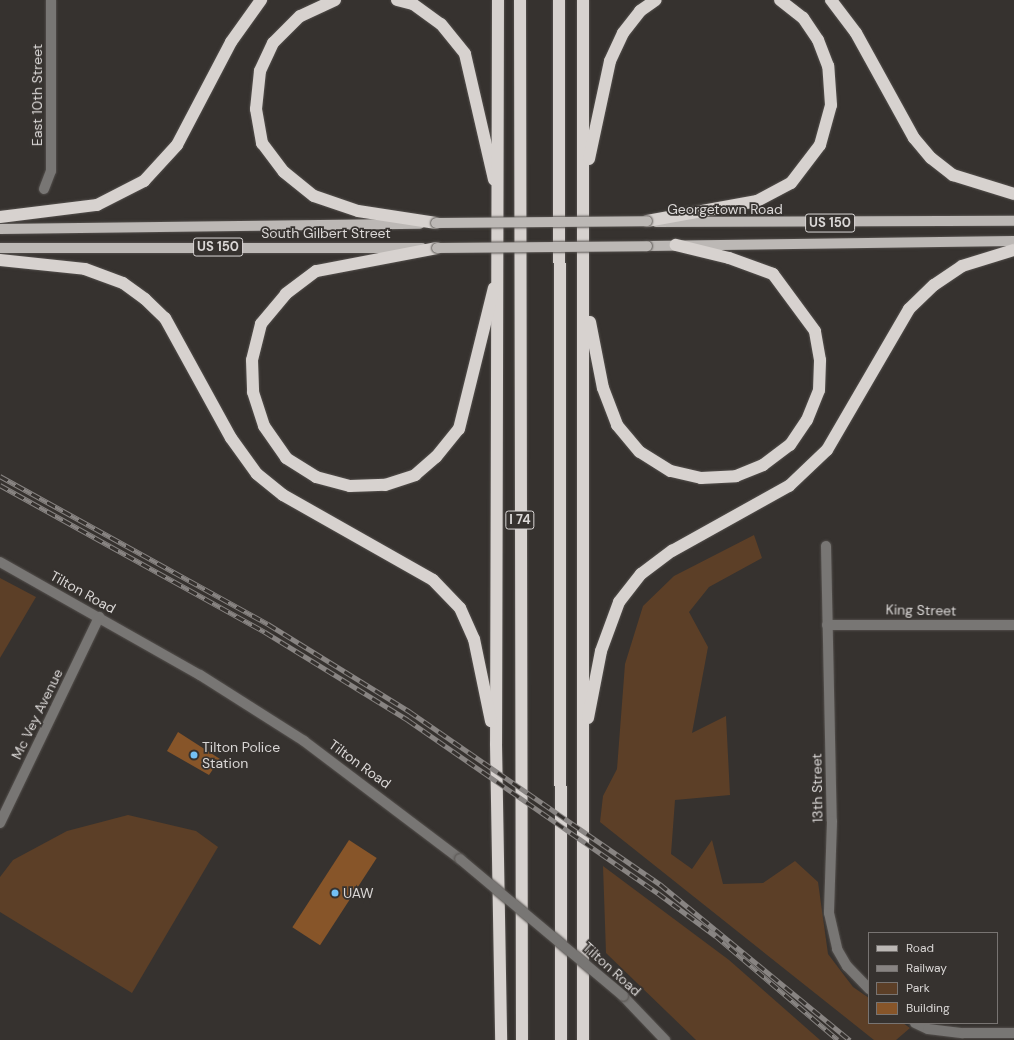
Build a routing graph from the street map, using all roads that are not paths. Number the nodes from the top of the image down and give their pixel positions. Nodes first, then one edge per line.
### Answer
1 (51, 0) edge
2 (261, 0) edge
3 (335, 0) edge
4 (397, 0) edge
5 (498, 0) edge
6 (520, 0) edge
7 (559, 0) edge
8 (583, 0) edge
9 (656, 0) edge
10 (780, 0) edge
11 (831, 0) edge
12 (584, 188) junction
13 (44, 189) dead end
14 (1014, 194) edge
15 (498, 202) junction
16 (0, 216) edge
17 (1014, 221) edge
18 (647, 222) junction
19 (436, 223) junction
20 (0, 229) edge
21 (1014, 241) edge
22 (676, 245) junction
23 (0, 248) edge
24 (437, 248) junction
25 (1014, 250) edge
26 (0, 260) edge
27 (500, 264) junction
28 (585, 293) junction
29 (826, 546) dead end
30 (0, 562) edge
31 (99, 617) junction
32 (828, 625) junction
33 (1014, 625) edge
34 (496, 744) junction
35 (582, 769) junction
36 (0, 823) edge
37 (868, 988) edge
38 (917, 1024) edge
39 (1014, 1033) edge
40 (500, 1040) edge
41 (522, 1040) edge
42 (562, 1040) edge
43 (583, 1040) edge
44 (665, 1040) edge

1 - 13 street, East 10th Street
2 - 16 highway
3 - 19 highway
4 - 15 highway
5 - 15 highway
6 - 41 highway, I 74
7 - 42 highway
8 - 12 highway
9 - 12 highway
10 - 18 highway
11 - 14 highway
12 - 28 highway
15 - 27 highway
17 - 18 main road, Georgetown Road / US 150
18 - 19 main road, Georgetown Road / US 150, bridge
19 - 20 main road, South Gilbert Street / US 150
21 - 22 main road, US 150
22 - 24 main road, US 150, bridge
22 - 28 highway
23 - 24 main road, South Gilbert Street / US 150
24 - 27 highway
25 - 35 highway
26 - 34 highway
27 - 34 highway
28 - 35 highway
29 - 32 street, 13th Street
30 - 31 street, Tilton Road
31 - 36 street, Mc Vey Avenue
31 - 44 street, Tilton Road, bridge
32 - 33 street, King Street
32 - 37 street, 13th Street
34 - 40 highway
35 - 43 highway
38 - 39 street

